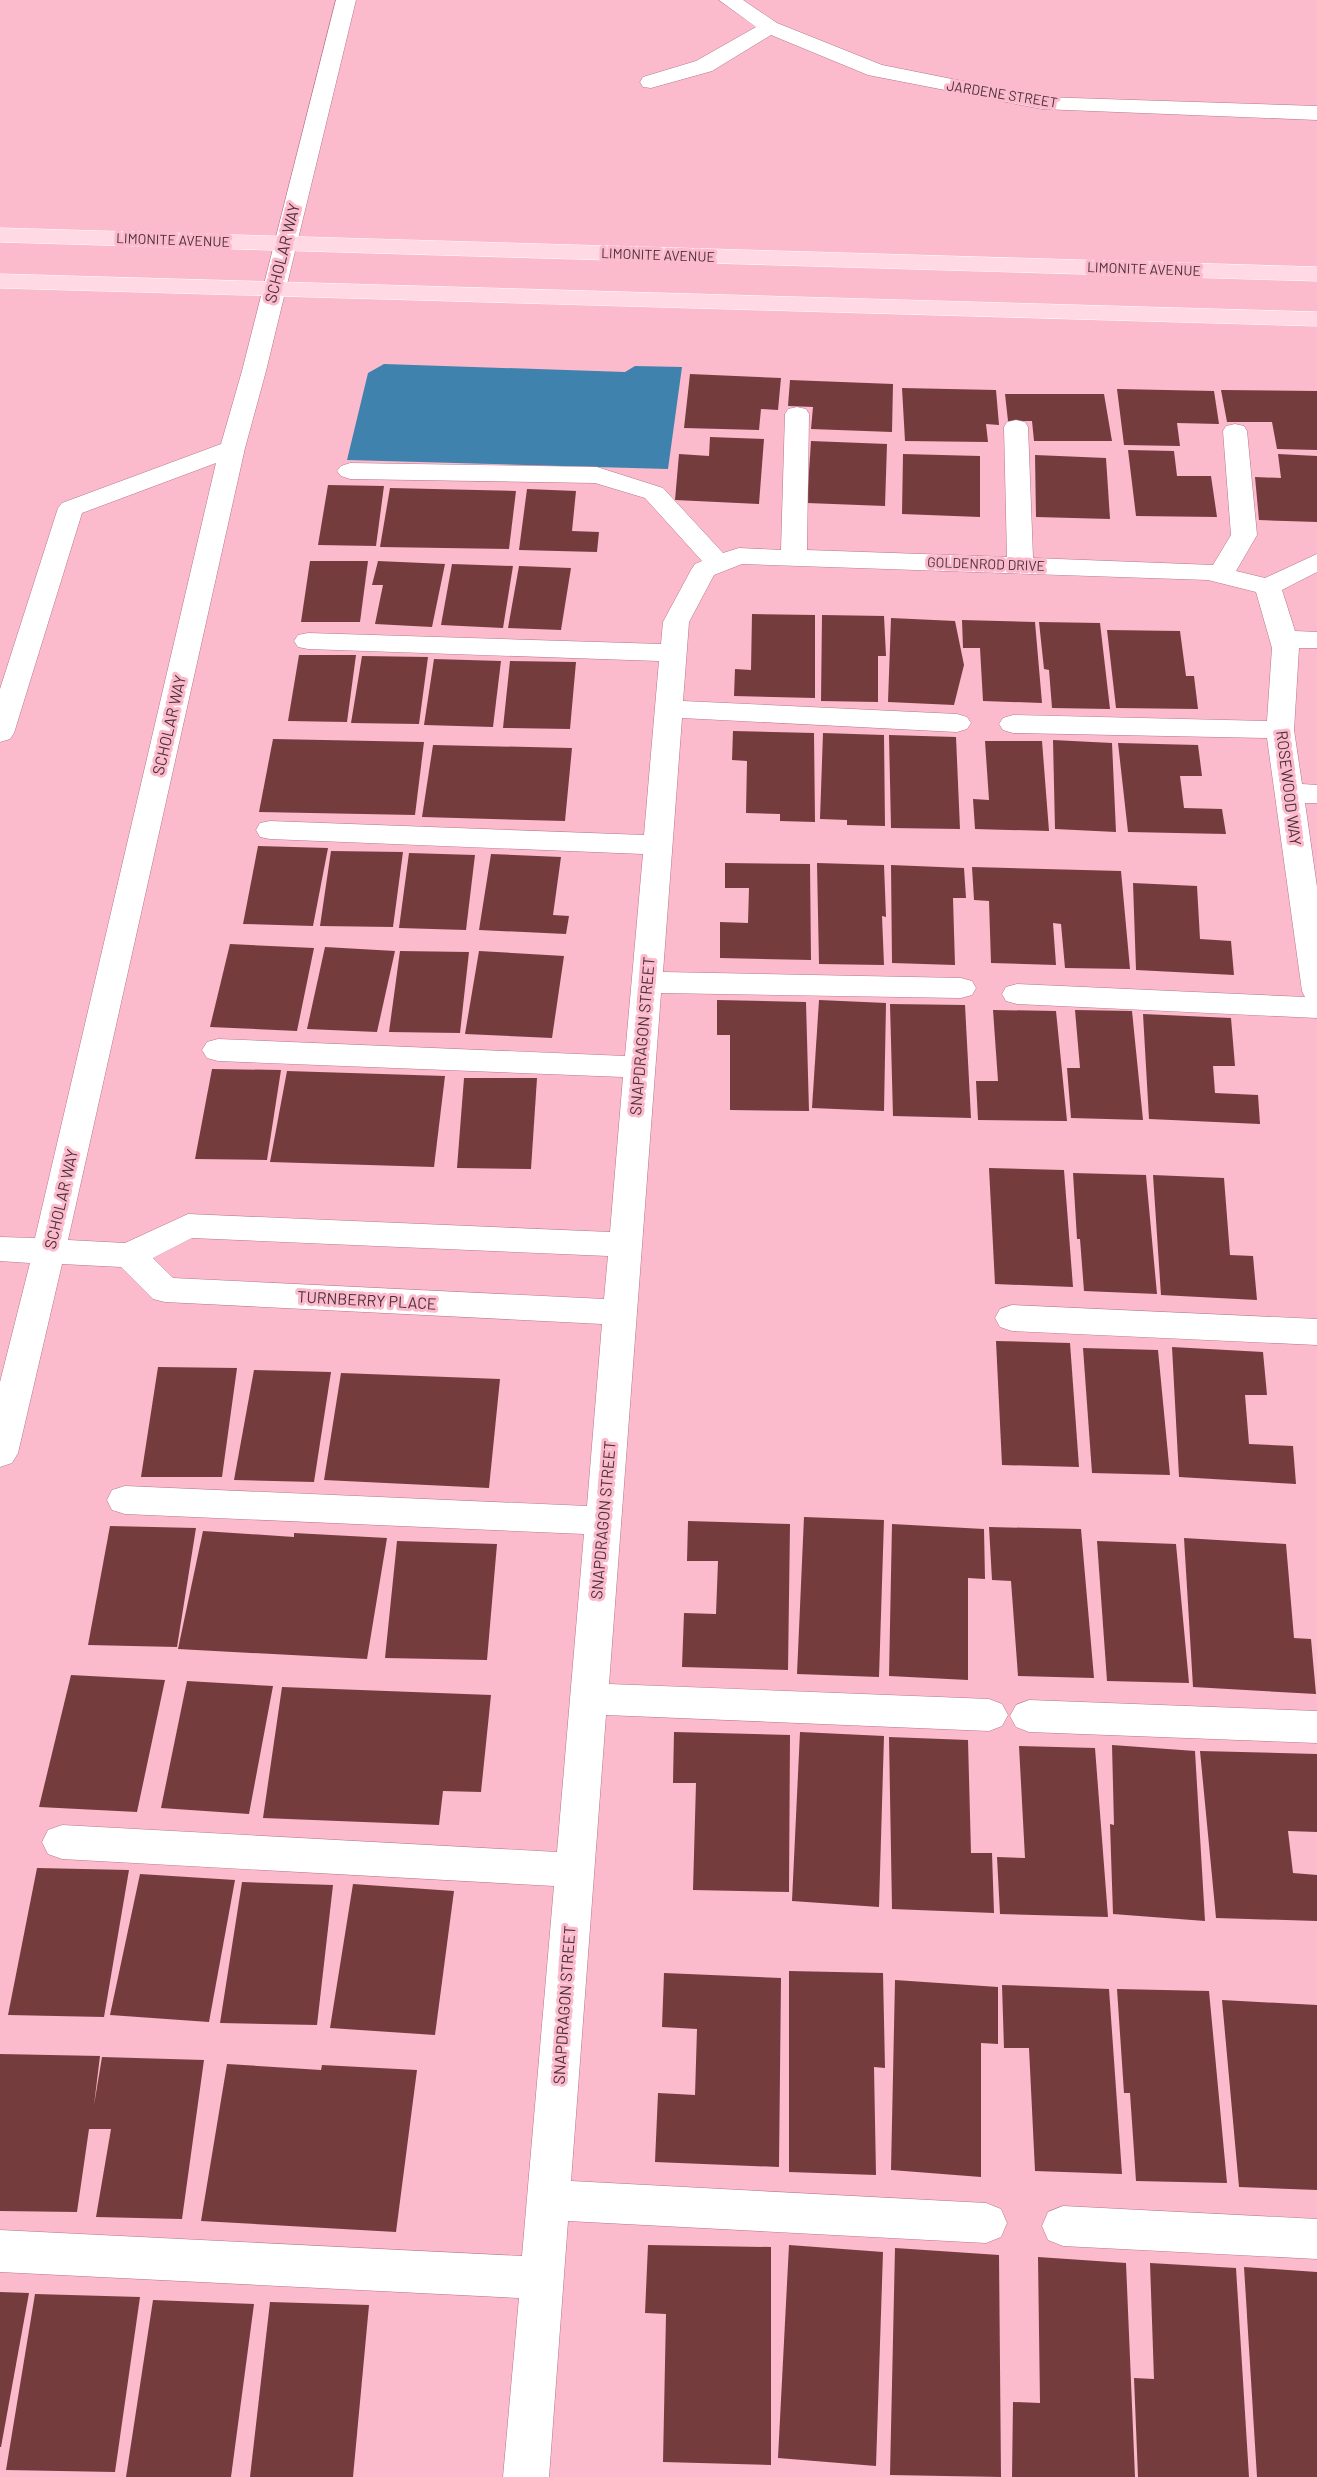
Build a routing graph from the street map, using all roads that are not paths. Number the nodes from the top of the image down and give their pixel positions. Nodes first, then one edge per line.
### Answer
1 (346, 0) edge
2 (729, 0) edge
3 (770, 27) junction
4 (651, 82) dead end
5 (1317, 113) edge
6 (0, 235) edge
7 (284, 243) junction
8 (1317, 274) edge
9 (0, 281) edge
10 (273, 287) junction
11 (1317, 319) edge
12 (797, 414) dead end
13 (1016, 427) dead end
14 (1235, 431) dead end
15 (232, 448) junction
16 (350, 471) dead end
17 (794, 558) junction
18 (1317, 562) edge
19 (1020, 566) junction
20 (712, 567) junction
21 (1220, 575) junction
22 (1268, 587) junction
23 (1283, 639) junction
24 (1317, 640) edge
25 (308, 641) dead end
26 (673, 653) junction
27 (12, 657) edge
28 (669, 709) junction
29 (957, 723) dead end
30 (1012, 724) dead end
31 (1280, 730) junction
32 (0, 733) edge
33 (1289, 793) junction
34 (1317, 794) edge
35 (270, 830) dead end
36 (657, 845) junction
37 (1313, 934) edge
38 (647, 982) junction
39 (961, 988) dead end
40 (1317, 991) edge
41 (1017, 994) dead end
42 (1317, 1008) edge
43 (218, 1050) dead end
44 (639, 1067) junction
45 (626, 1245) junction
46 (0, 1249) edge
47 (49, 1251) junction
48 (129, 1255) junction
49 (620, 1312) junction
50 (1012, 1318) dead end
51 (1317, 1332) edge
52 (0, 1453) edge
53 (125, 1500) dead end
54 (603, 1521) junction
55 (589, 1699) junction
56 (989, 1714) dead end
57 (1029, 1716) dead end
58 (1317, 1727) edge
59 (62, 1842) dead end
60 (575, 1870) junction
61 (549, 2200) junction
62 (986, 2223) dead end
63 (1063, 2226) dead end
64 (1317, 2239) edge
65 (0, 2252) edge
66 (542, 2278) junction
67 (526, 2477) edge

1 - 7 street, SCHOLAR WAY
2 - 3 street, JARDENE STREET
3 - 4 street
3 - 5 street, JARDENE STREET
6 - 7 main road, LIMONITE AVENUE
7 - 8 main road, LIMONITE AVENUE
7 - 10 street, SCHOLAR WAY
9 - 10 main road
10 - 11 main road
10 - 15 street, SCHOLAR WAY
12 - 17 street
13 - 19 street
14 - 21 street
15 - 27 street
15 - 47 street, SCHOLAR WAY
16 - 20 street
17 - 19 street, GOLDENROD DRIVE
17 - 20 street, GOLDENROD DRIVE
18 - 22 street
19 - 21 street, GOLDENROD DRIVE
20 - 26 street, SNAPDRAGON STREET
21 - 22 street, GOLDENROD DRIVE
22 - 23 street, ROSEWOOD WAY
23 - 24 street
23 - 31 street, ROSEWOOD WAY
25 - 26 street
26 - 28 street, SNAPDRAGON STREET
27 - 32 street
28 - 29 street
28 - 36 street, SNAPDRAGON STREET
30 - 31 street
31 - 33 street, ROSEWOOD WAY
33 - 34 street
33 - 37 street, ROSEWOOD WAY
35 - 36 street
36 - 38 street, SNAPDRAGON STREET
37 - 40 street, ROSEWOOD WAY
38 - 39 street
38 - 44 street, SNAPDRAGON STREET
41 - 42 street
43 - 44 street
44 - 45 street, SNAPDRAGON STREET
45 - 48 street
45 - 49 street, SNAPDRAGON STREET
46 - 47 street
47 - 48 street
47 - 52 street, SCHOLAR WAY
48 - 49 street, TURNBERRY PLACE
49 - 54 street, SNAPDRAGON STREET
50 - 51 street
53 - 54 street
54 - 55 street, SNAPDRAGON STREET
55 - 56 street
55 - 60 street, SNAPDRAGON STREET
57 - 58 street
59 - 60 street
60 - 61 street, SNAPDRAGON STREET
61 - 62 street
61 - 66 street, SNAPDRAGON STREET
63 - 64 street
65 - 66 street
66 - 67 street, SNAPDRAGON STREET

